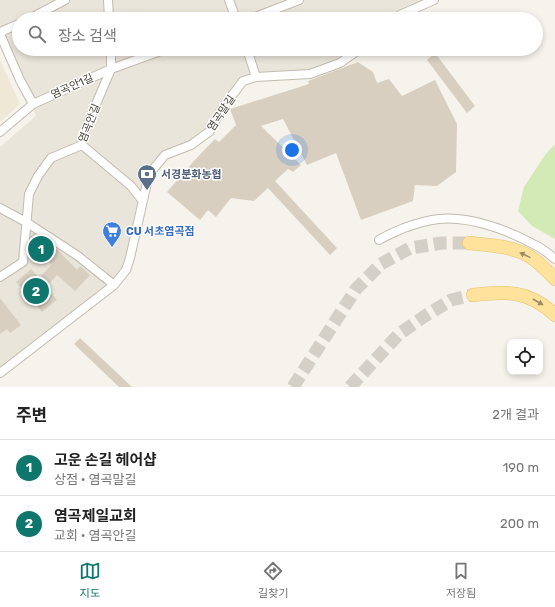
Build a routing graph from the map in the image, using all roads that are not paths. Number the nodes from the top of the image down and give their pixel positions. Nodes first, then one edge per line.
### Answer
1 (65, 0) edge
2 (108, 0) edge
3 (229, 0) edge
4 (300, 0) edge
5 (434, 0) edge
6 (42, 12) edge
7 (109, 12) edge
8 (233, 12) edge
9 (268, 12) edge
10 (407, 12) edge
11 (12, 27) edge
12 (0, 33) edge
13 (111, 56) edge
14 (147, 56) edge
15 (249, 56) edge
16 (350, 56) edge
17 (111, 69) junction
18 (256, 77) junction
19 (33, 104) junction
20 (0, 132) edge
21 (82, 146) junction
22 (142, 200) junction
23 (0, 208) edge
24 (26, 222) junction
25 (379, 240) dead end
26 (469, 243) tunnel mouth
27 (555, 259) edge
28 (0, 277) edge
29 (555, 279) edge
30 (114, 285) junction
31 (473, 295) tunnel mouth
32 (555, 315) edge
33 (0, 373) edge

1 - 6 street
2 - 7 street
3 - 8 street
4 - 9 street
5 - 10 street
11 - 12 street
12 - 19 street
13 - 17 street, 염곡안길
14 - 17 street, 염곡안1길
15 - 18 street
16 - 18 street, 염곡말길
17 - 19 street, 염곡안1길
17 - 21 street, 염곡안길
18 - 22 street, 염곡말길
19 - 20 street, 염곡안1길
21 - 22 street
21 - 24 street, 염곡안길
22 - 30 street, 염곡말길
23 - 24 street
24 - 28 street, 염곡안길
24 - 30 street
25 - 27 street
29 -> 26 main road
30 - 33 street, 염곡말길
31 -> 32 main road

